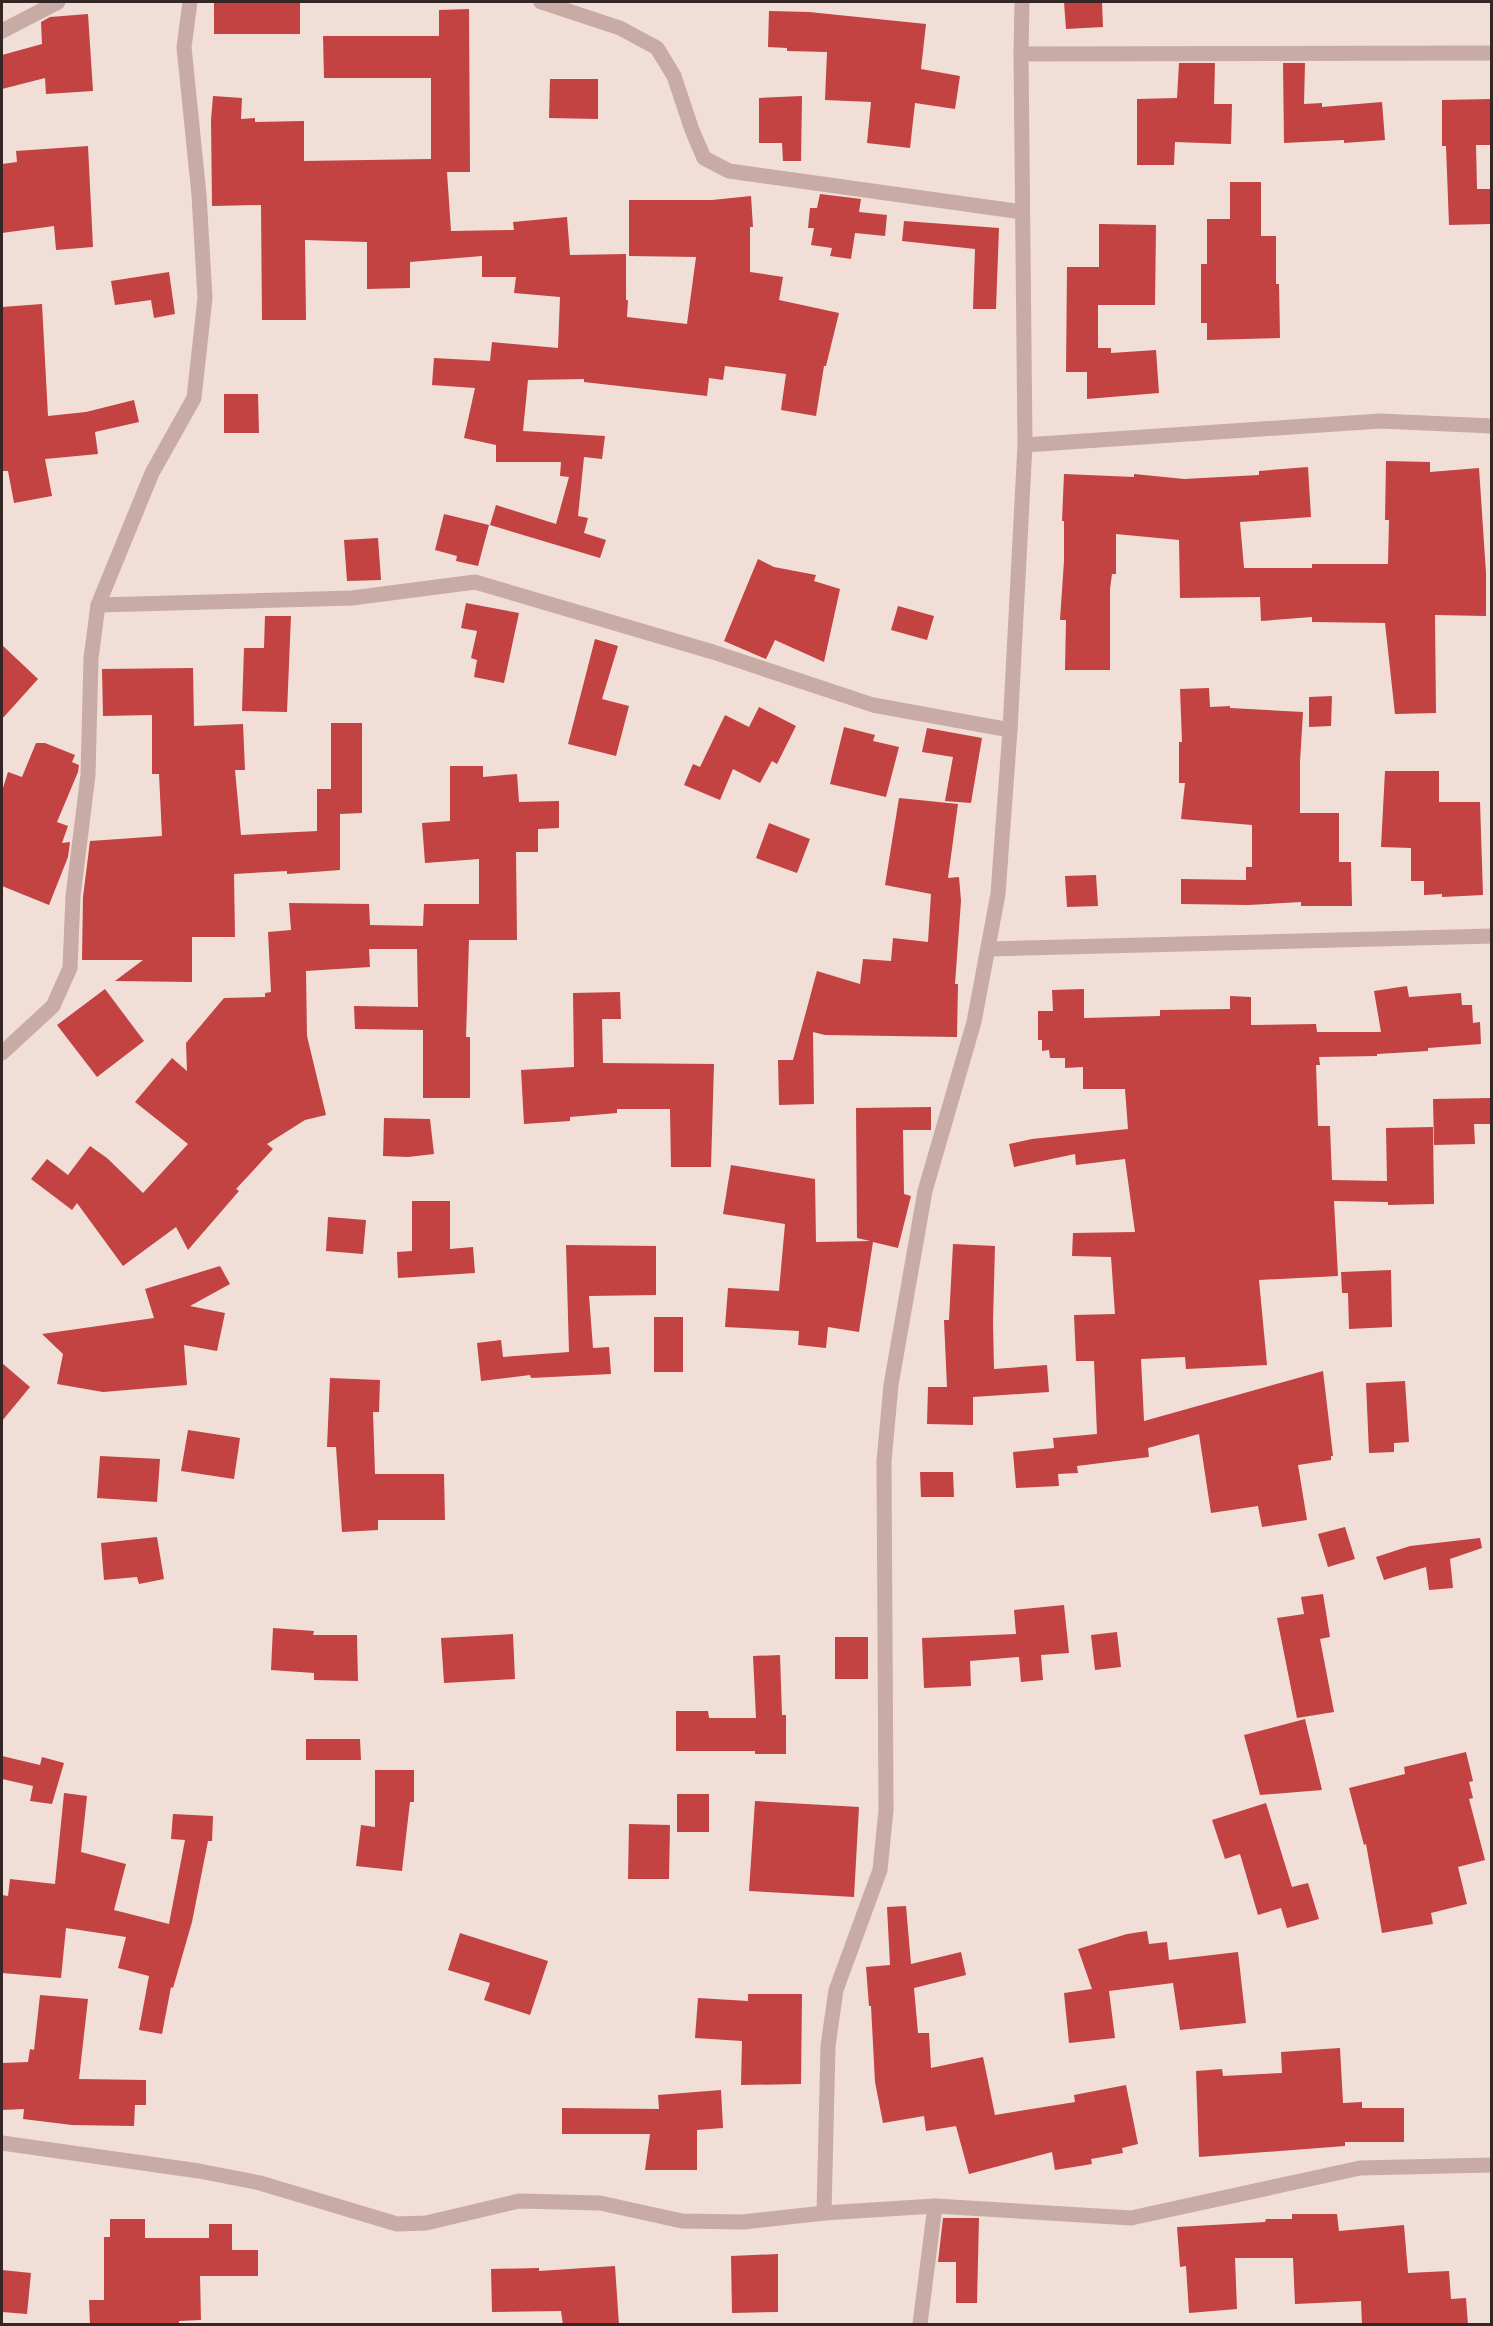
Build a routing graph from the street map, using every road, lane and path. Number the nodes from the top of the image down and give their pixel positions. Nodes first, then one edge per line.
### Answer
1 (58, 2) edge
2 (190, 2) edge
3 (541, 2) edge
4 (1022, 2) edge
5 (2, 31) edge
6 (1491, 53) edge
7 (1021, 54) junction
8 (1022, 212) junction
9 (1491, 426) edge
10 (1025, 445) junction
11 (98, 605) junction
12 (1010, 730) junction
13 (1491, 936) edge
14 (988, 949) junction
15 (2, 1053) edge
16 (2, 2143) edge
17 (1491, 2165) edge
18 (936, 2206) junction
19 (824, 2213) junction
20 (920, 2325) edge

1 - 5 street
2 - 11 street
3 - 8 street
4 - 7 street
6 - 7 street
7 - 8 street
8 - 10 street
9 - 10 street
10 - 12 street
11 - 12 street
11 - 15 street
12 - 14 street
13 - 14 street
14 - 19 street
16 - 19 street
17 - 18 street
18 - 19 street
18 - 20 street

